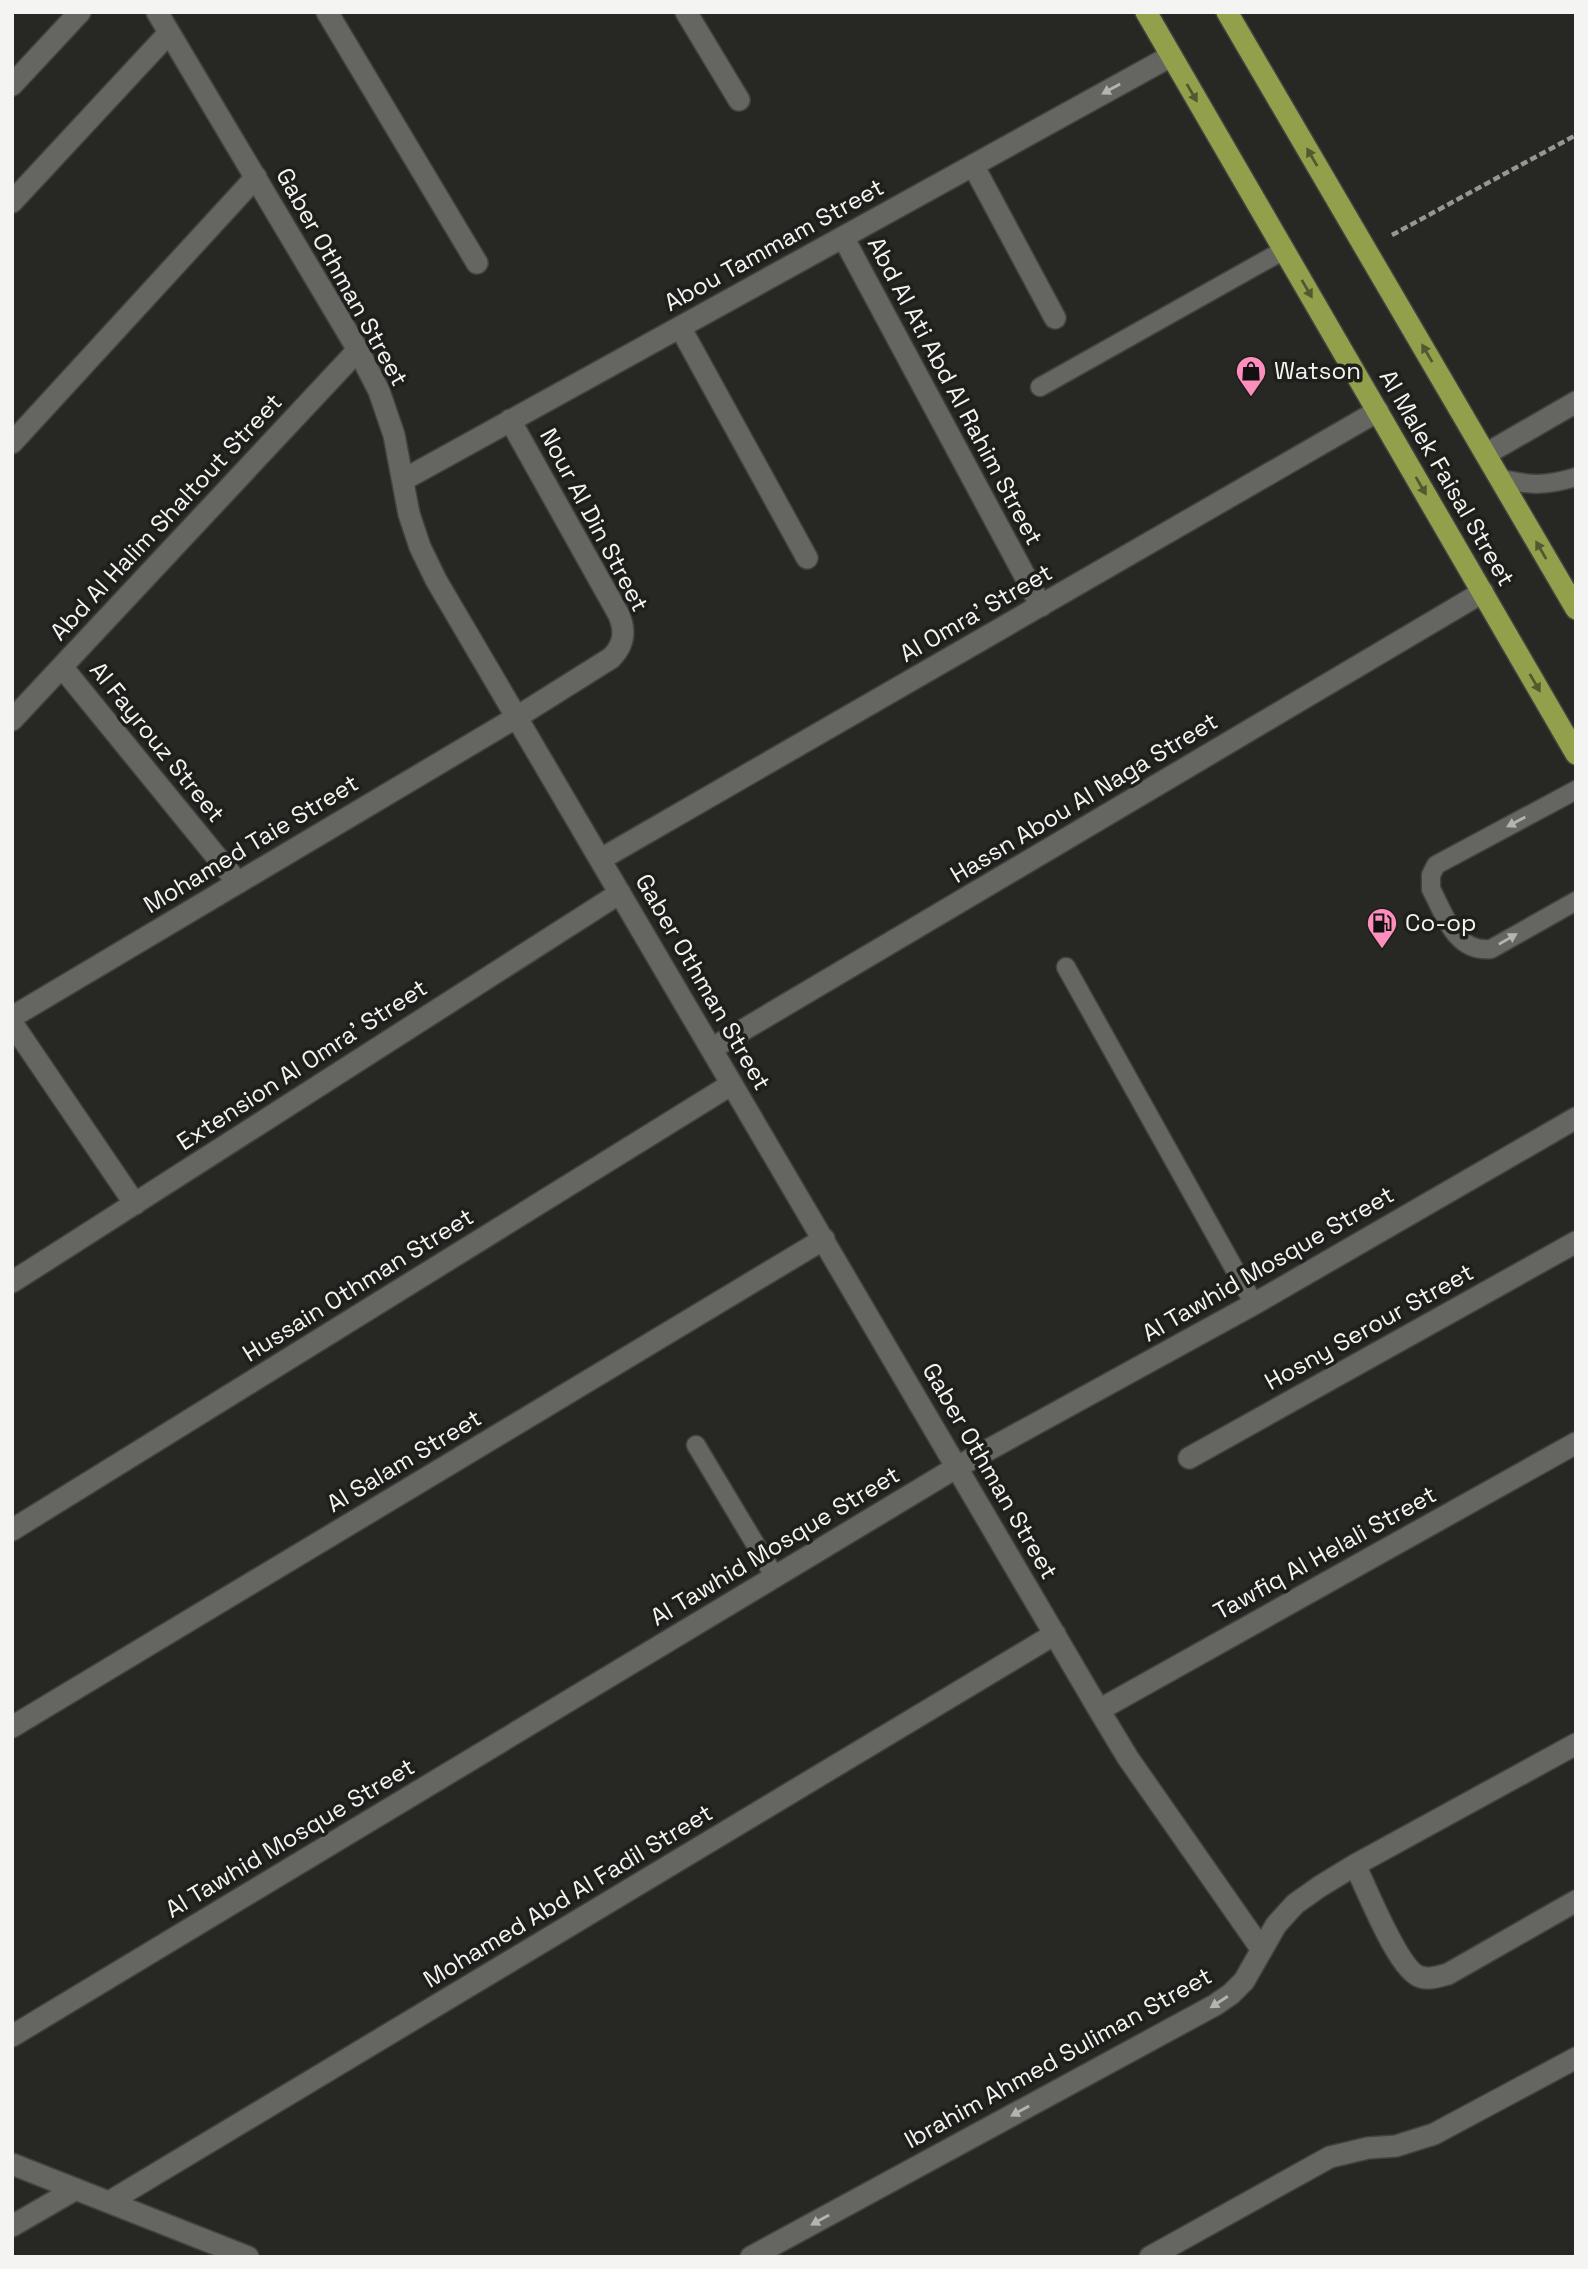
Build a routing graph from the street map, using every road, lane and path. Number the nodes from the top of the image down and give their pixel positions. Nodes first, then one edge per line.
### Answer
1 (80, 12) edge
2 (157, 12) edge
3 (327, 12) edge
4 (686, 12) edge
5 (1146, 12) edge
6 (1227, 12) edge
7 (169, 33) junction
8 (1171, 56) junction
9 (12, 85) edge
10 (740, 100) dead end
11 (1576, 135) edge
12 (973, 164) junction
13 (256, 177) junction
14 (12, 202) edge
15 (843, 237) junction
16 (1366, 249) junction
17 (1284, 250) junction
18 (477, 263) dead end
19 (1055, 318) dead end
20 (680, 327) junction
21 (358, 350) junction
22 (1040, 387) dead end
23 (1576, 402) edge
24 (1378, 411) junction
25 (510, 421) junction
26 (12, 443) edge
27 (1486, 454) junction
28 (1576, 477) edge
29 (1499, 478) junction
30 (402, 480) junction
31 (807, 558) dead end
32 (1483, 592) junction
33 (1041, 606) junction
34 (1576, 608) edge
35 (62, 667) junction
36 (517, 717) junction
37 (12, 720) edge
38 (1576, 754) edge
39 (1576, 790) edge
40 (601, 859) junction
41 (238, 883) junction
42 (620, 893) junction
43 (1576, 901) edge
44 (1066, 967) dead end
45 (12, 1017) edge
46 (12, 1023) edge
47 (711, 1049) junction
48 (732, 1084) junction
49 (1576, 1118) edge
50 (135, 1204) junction
51 (824, 1239) junction
52 (1576, 1242) edge
53 (12, 1282) edge
54 (1254, 1304) junction
55 (1576, 1443) edge
56 (696, 1445) dead end
57 (1189, 1458) dead end
58 (957, 1467) junction
59 (12, 1530) edge
60 (775, 1577) junction
61 (1055, 1634) junction
62 (1099, 1710) junction
63 (12, 1727) edge
64 (1576, 1744) edge
65 (1355, 1865) junction
66 (1576, 1901) edge
67 (1262, 1951) junction
68 (12, 2036) edge
69 (1576, 2058) edge
70 (12, 2164) edge
71 (76, 2189) junction
72 (109, 2202) junction
73 (12, 2226) edge
74 (248, 2257) edge
75 (751, 2257) edge
76 (1150, 2257) edge

1 - 9 street
2 - 7 street, Gaber Othman Street
3 - 18 street
4 - 10 street
5 - 8 main road, Al Malek Faisal Street
16 -> 6 main road, Al Malek Faisal Street
7 - 13 street, Gaber Othman Street
7 - 14 street
8 -> 12 street, Abou Tammam Street
8 -> 17 main road, Al Malek Faisal Street
11 - 16 path
12 - 15 street, Abou Tammam Street
12 - 19 street
13 - 21 street, Gaber Othman Street
13 - 26 street
15 - 20 street, Abou Tammam Street
15 - 33 street, Abd Al Ati Abd Al Rahim Street
27 -> 16 main road, Al Malek Faisal Street
17 - 22 lane
17 -> 24 main road, Al Malek Faisal Street
20 - 25 street, Abou Tammam Street
20 - 31 street
21 - 30 street, Gaber Othman Street
21 - 35 street, Abd Al Halim Shaltout Street
23 - 27 street
24 -> 32 main road, Al Malek Faisal Street
24 - 33 street, Al Omra' Street
25 - 30 street, Abou Tammam Street
25 - 36 street, Nour Al Din Street
27 - 29 main road, Al Malek Faisal Street
28 - 29 lane
34 -> 29 main road, Al Malek Faisal Street
30 - 36 street, Gaber Othman Street
32 -> 38 main road, Al Malek Faisal Street
32 - 47 street, Hassn Abou Al Naga Street
33 - 40 street, Al Omra' Street
35 - 37 street, Abd Al Halim Shaltout Street
35 - 41 street, Al Fayrouz Street
36 - 40 street, Gaber Othman Street
36 - 41 street, Mohamed Taie Street
39 -> 43 lane
40 - 42 street, Gaber Othman Street
41 - 45 street, Mohamed Taie Street
42 - 47 street, Gaber Othman Street
42 - 50 street, Extension Al Omra' Street
44 - 54 lane
46 - 50 street
47 - 48 street, Gaber Othman Street
48 - 51 street, Gaber Othman Street
48 - 59 street, Hussain Othman Street
49 - 54 street, Al Tawhid Mosque Street
50 - 53 street, Extension Al Omra' Street
51 - 58 street, Gaber Othman Street
51 - 63 street, Al Salam Street
52 - 57 street, Hosny Serour Street
54 - 58 street, Al Tawhid Mosque Street
55 - 62 street, Tawfiq Al Helali Street
56 - 60 lane
58 - 60 street, Al Tawhid Mosque Street
58 - 61 street, Gaber Othman Street
60 - 68 street, Al Tawhid Mosque Street
61 - 62 street, Gaber Othman Street
61 - 72 street, Mohamed Abd Al Fadil Street
62 - 67 street, Gaber Othman Street
64 - 65 street, Ibrahim Ahmed Suliman Street
65 - 66 street
65 - 67 street, Ibrahim Ahmed Suliman Street
67 -> 75 street, Ibrahim Ahmed Suliman Street
69 - 76 street
70 - 71 street
71 - 72 street
71 - 73 street
72 - 74 street

